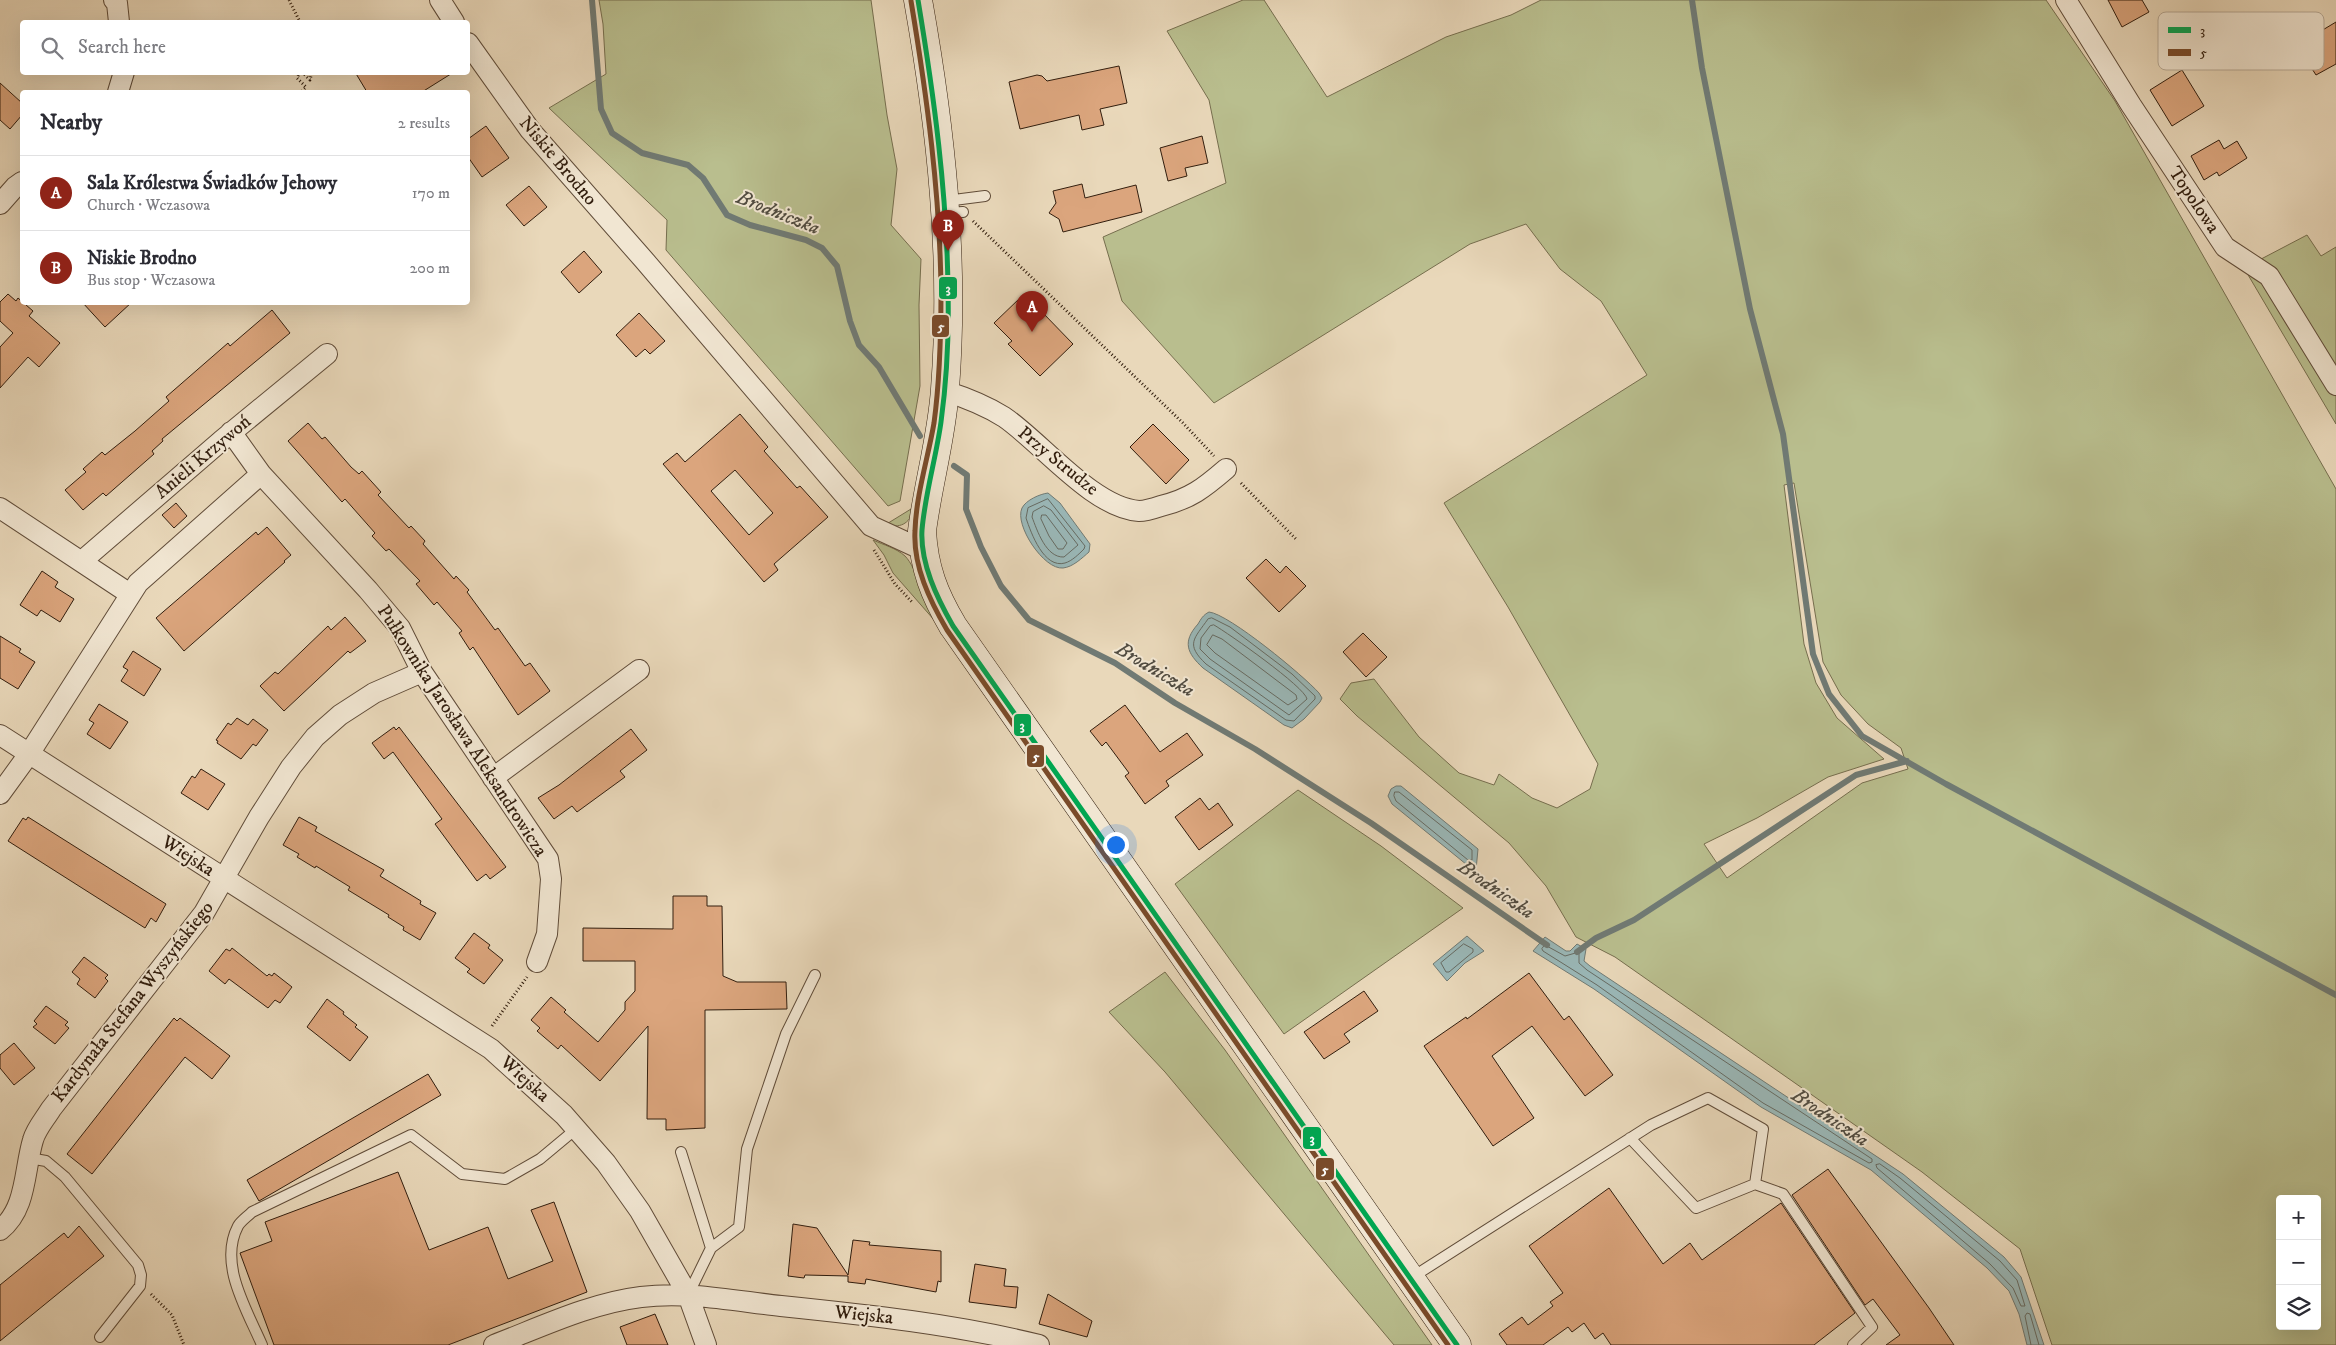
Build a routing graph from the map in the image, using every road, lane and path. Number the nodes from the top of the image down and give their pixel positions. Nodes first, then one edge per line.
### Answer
1 (114, 0) edge
2 (289, 0) edge
3 (440, 0) edge
4 (918, 0) edge
5 (2066, 0) edge
6 (119, 20) edge
7 (299, 20) edge
8 (453, 20) edge
9 (470, 46) edge
10 (123, 75) edge
11 (299, 75) edge
12 (304, 75) edge
13 (311, 75) edge
14 (119, 90) edge
15 (303, 90) edge
16 (20, 183) edge
17 (985, 196) dead end
18 (0, 204) edge
19 (952, 208) junction
20 (327, 354) dead end
21 (2336, 385) edge
22 (945, 391) junction
23 (231, 432) junction
24 (1226, 469) junction
25 (261, 474) junction
26 (0, 508) edge
27 (1297, 540) dead end
28 (923, 550) junction
29 (82, 561) junction
30 (130, 594) junction
31 (639, 670) dead end
32 (422, 672) junction
33 (0, 735) edge
34 (29, 754) junction
35 (493, 778) junction
36 (0, 794) edge
37 (224, 879) junction
38 (537, 962) joint
39 (815, 975) dead end
40 (485, 1021) dead end
41 (576, 1129) junction
42 (1630, 1138) junction
43 (681, 1152) dead end
44 (29, 1158) junction
45 (1755, 1184) junction
46 (0, 1230) edge
47 (711, 1248) junction
48 (1410, 1279) junction
49 (140, 1286) junction
50 (688, 1296) junction
51 (100, 1337) dead end
52 (184, 1345) edge
53 (262, 1345) edge
54 (494, 1345) edge
55 (706, 1345) edge
56 (1039, 1345) edge
57 (1457, 1345) edge
58 (1853, 1345) edge

1 - 6 street
2 - 7 path
3 - 8 street
4 - 19 street
5 - 21 street, Topolowa
9 - 28 street, Niskie Brodno
10 - 14 street
11 - 15 path
12 - 13 path
16 - 18 street
17 - 19 lane
19 - 22 street
19 - 24 path
20 - 23 street, Anieli Krzywoń
22 - 24 street, Przy Strudze
22 - 28 street
23 - 25 street, Pułkownika Jarosława Aleksandrowicza
23 - 29 street, Anieli Krzywoń
24 - 27 path
25 - 30 street
25 - 32 street, Pułkownika Jarosława Aleksandrowicza
26 - 29 street
28 - 48 street
29 - 30 street
30 - 34 street
31 - 35 street
32 - 35 street, Pułkownika Jarosława Aleksandrowicza
32 - 37 street, Kardynała Stefana Wyszyńskiego
33 - 34 street, Wiejska
34 - 36 street
34 - 37 street, Wiejska
35 - 38 street, Pułkownika Jarosława Aleksandrowicza
37 - 41 street, Wiejska
37 - 44 street, Kardynała Stefana Wyszyńskiego
38 - 40 path
39 - 47 lane
41 - 50 street, Wiejska
41 - 53 lane
42 - 45 lane
42 - 45 lane
42 - 48 lane
43 - 47 lane
44 - 46 street, Kardynała Stefana Wyszyńskiego
44 - 49 lane
45 - 58 lane
47 - 50 lane
48 - 57 street
49 - 51 lane
49 - 52 path
50 - 54 street
50 - 55 street
50 - 56 street, Wiejska

